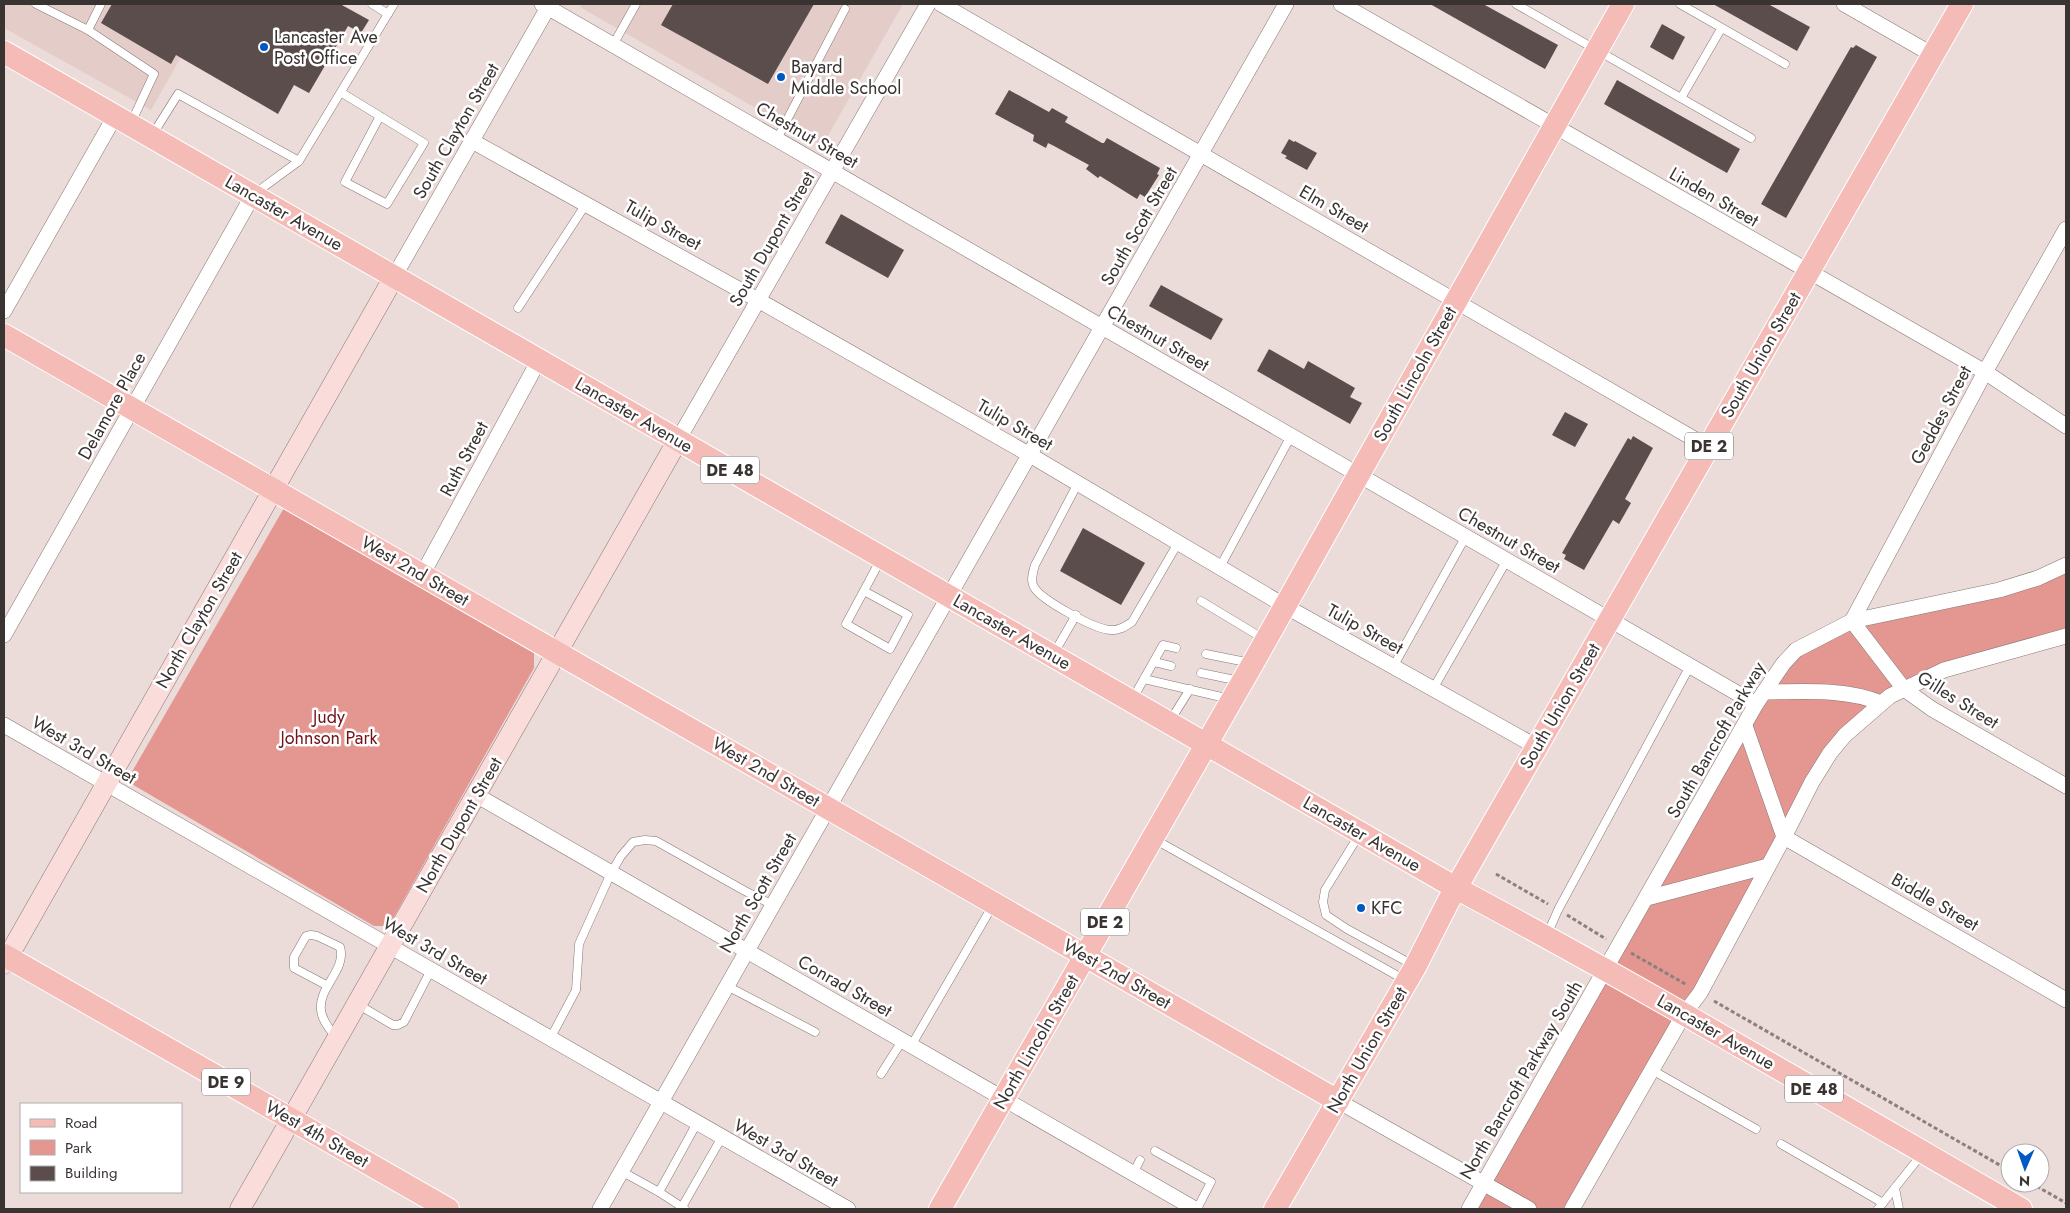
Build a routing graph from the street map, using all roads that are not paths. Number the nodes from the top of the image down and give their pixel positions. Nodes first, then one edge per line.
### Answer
1 (36, 4) edge
2 (101, 4) edge
3 (372, 4) edge
4 (394, 4) edge
5 (636, 4) edge
6 (928, 4) edge
7 (941, 4) edge
8 (1286, 4) edge
9 (1341, 4) edge
10 (1516, 4) edge
11 (1623, 4) edge
12 (1680, 4) edge
13 (1844, 4) edge
14 (1962, 4) edge
15 (547, 5) edge
16 (845, 9) dead end
17 (388, 14) junction
18 (1721, 29) junction
19 (88, 30) junction
20 (613, 44) junction
21 (1597, 51) junction
22 (4, 52) edge
23 (1933, 55) junction
24 (1785, 64) dead end
25 (342, 93) junction
26 (1681, 98) junction
27 (380, 116) junction
28 (122, 120) junction
29 (1554, 126) junction
30 (152, 137) junction
31 (1751, 138) dead end
32 (777, 139) junction
33 (472, 141) junction
34 (1201, 154) junction
35 (299, 161) junction
36 (832, 171) junction
37 (253, 195) junction
38 (586, 204) junction
39 (2066, 229) edge
40 (1808, 272) junction
41 (394, 277) junction
42 (758, 300) junction
43 (1456, 301) junction
44 (518, 308) dead end
45 (4, 311) edge
46 (1102, 327) junction
47 (4, 334) edge
48 (539, 360) junction
49 (1985, 372) junction
50 (132, 408) junction
51 (2066, 426) edge
52 (1291, 436) junction
53 (678, 440) junction
54 (1708, 447) junction
55 (1030, 455) junction
56 (1358, 474) junction
57 (1078, 483) junction
58 (274, 490) junction
59 (1466, 536) junction
60 (1178, 543) junction
61 (882, 558) junction
62 (1507, 560) junction
63 (2066, 565) edge
64 (1220, 567) junction
65 (422, 575) junction
66 (864, 591) junction
67 (949, 596) junction
68 (1201, 601) dead end
69 (1284, 606) junction
70 (1076, 615) junction
71 (1610, 619) junction
72 (1852, 621) junction
73 (4, 636) edge
74 (2066, 636) edge
75 (1266, 640) junction
76 (1176, 648) dead end
77 (557, 653) junction
78 (1206, 654) dead end
79 (1052, 656) junction
80 (1154, 662) junction
81 (1171, 666) dead end
82 (1690, 666) junction
83 (1393, 667) junction
84 (1201, 673) dead end
85 (1144, 679) junction
86 (1242, 681) junction
87 (1190, 689) junction
88 (1433, 689) junction
89 (1904, 689) junction
90 (1760, 698) junction
91 (1131, 701) junction
92 (1881, 703) junction
93 (1169, 723) junction
94 (4, 725) edge
95 (1745, 726) junction
96 (1207, 744) junction
97 (1537, 747) junction
98 (106, 784) junction
99 (2066, 786) edge
100 (476, 795) junction
101 (828, 808) junction
102 (1360, 833) junction
103 (1784, 837) junction
104 (1153, 838) junction
105 (1768, 866) junction
106 (611, 873) junction
107 (1456, 888) junction
108 (1647, 898) junction
109 (994, 904) junction
110 (773, 905) junction
111 (1547, 936) junction
112 (390, 947) junction
113 (747, 951) junction
114 (1085, 956) junction
115 (5, 959) edge
116 (431, 970) junction
117 (1606, 970) junction
118 (1411, 974) junction
119 (328, 986) junction
120 (727, 986) junction
121 (2066, 1000) edge
122 (357, 1004) junction
123 (1684, 1014) junction
124 (815, 1032) dead end
125 (337, 1039) junction
126 (550, 1039) junction
127 (906, 1043) junction
128 (1652, 1070) junction
129 (881, 1074) dead end
130 (1003, 1099) junction
131 (1338, 1101) junction
132 (661, 1102) junction
133 (291, 1120) junction
134 (697, 1123) junction
135 (1756, 1128) dead end
136 (722, 1137) junction
137 (1781, 1144) dead end
138 (1155, 1151) dead end
139 (1923, 1152) junction
140 (621, 1171) junction
141 (1483, 1184) junction
142 (1895, 1188) junction
143 (659, 1192) junction
144 (1881, 1206) edge
145 (683, 1208) edge
146 (240, 1209) edge
147 (448, 1209) edge
148 (600, 1209) edge
149 (848, 1209) edge
150 (940, 1209) edge
151 (1196, 1209) edge
152 (1275, 1209) edge
153 (1468, 1209) edge
154 (1529, 1209) edge
155 (1572, 1209) edge
156 (1899, 1209) edge
157 (2021, 1209) edge

1 - 19 lane
2 - 19 lane
3 - 17 lane
4 - 17 lane
5 - 20 lane
6 - 36 street, South Dupont Street
7 - 34 street, Elm Street
8 - 34 street, South Scott Street
9 - 29 street, Linden Street
10 - 21 lane
11 - 21 main road, South Lincoln Street / DE 2
12 - 18 lane
13 - 23 street
14 - 23 main road, South Union Street / DE 2
15 - 20 street, Chestnut Street
15 - 33 street, South Clayton Street
16 - 32 lane
17 - 25 lane
18 - 24 lane
18 - 26 lane
19 - 28 lane
20 - 32 street, Chestnut Street
21 - 26 lane
21 - 29 main road, South Lincoln Street / DE 2
22 - 28 main road, Lancaster Avenue / DE 48
23 - 40 main road, South Union Street / DE 2
25 - 27 lane
25 - 35 lane
26 - 31 lane
27 - 27 lane
28 - 30 main road, Lancaster Avenue / DE 48
28 - 45 street
29 - 40 street, Linden Street
29 - 43 main road, South Lincoln Street / DE 2
30 - 35 lane
30 - 37 main road, Lancaster Avenue / DE 48
32 - 36 street, Chestnut Street
33 - 38 street, Tulip Street
33 - 41 street, South Clayton Street
34 - 43 street, Elm Street
34 - 46 street, South Scott Street
35 - 37 lane
36 - 42 street, South Dupont Street
36 - 46 street, Chestnut Street
37 - 41 main road, Lancaster Avenue / DE 48
37 - 50 street, Delamore Place
38 - 42 street, Tulip Street
38 - 44 lane
39 - 49 street, Geddes Street
40 - 49 street, Linden Street
40 - 54 main road, South Union Street / DE 2
41 - 48 main road, Lancaster Avenue / DE 48
41 - 58 street, North Clayton Street
42 - 53 street, South Dupont Street
42 - 55 street, Tulip Street
43 - 54 street, Elm Street
43 - 56 main road, South Lincoln Street / DE 2
46 - 52 street, Chestnut Street
46 - 55 street, South Scott Street
47 - 50 main road, West 2nd Street
48 - 53 main road, Lancaster Avenue / DE 48
48 - 65 street, Ruth Street
49 - 51 street, Linden Street
49 - 72 street, Geddes Street
50 - 58 main road, West 2nd Street
50 - 73 street, Delamore Place
52 - 56 street, Chestnut Street
52 - 64 lane
53 - 61 main road, Lancaster Avenue / DE 48
53 - 77 street, North Dupont Street
54 - 71 main road, South Union Street / DE 2
55 - 57 street, Tulip Street
55 - 67 street, South Scott Street
56 - 59 street, Chestnut Street
56 - 69 main road, South Lincoln Street / DE 2
57 - 60 street, Tulip Street
57 - 70 lane
58 - 65 main road, West 2nd Street
58 - 98 street, North Clayton Street
59 - 62 street, Chestnut Street
59 - 83 lane
60 - 64 street, Tulip Street
60 - 70 lane
61 - 66 lane
61 - 67 main road, Lancaster Avenue / DE 48
62 - 71 street, Chestnut Street
62 - 88 lane
63 - 72 street, South Bancroft Parkway
64 - 69 street, Tulip Street
65 - 77 main road, West 2nd Street
66 - 66 lane
67 - 79 main road, Lancaster Avenue / DE 48
67 - 101 street, North Scott Street
68 - 75 lane
69 - 75 main road, South Lincoln Street / DE 2
69 - 83 street, Tulip Street
70 - 79 lane
71 - 82 street, Chestnut Street
71 - 97 main road, South Union Street / DE 2
72 - 89 street, Gilles Street
72 - 90 street, South Bancroft Parkway
74 - 89 street
75 - 86 main road, South Lincoln Street / DE 2
76 - 80 lane
77 - 100 street, North Dupont Street
77 - 101 main road, West 2nd Street
78 - 86 lane
79 - 91 main road, Lancaster Avenue / DE 48
80 - 81 lane
80 - 85 lane
82 - 90 street, Chestnut Street
82 - 111 lane
83 - 88 street, Tulip Street
84 - 86 lane
85 - 87 lane
85 - 91 lane
86 - 87 lane
86 - 96 main road, South Lincoln Street / DE 2
87 - 93 lane
88 - 97 street, Tulip Street
89 - 92 street
89 - 99 street, Gilles Street
90 - 92 street
90 - 95 street, South Bancroft Parkway
91 - 93 main road, Lancaster Avenue / DE 48
92 - 103 street
93 - 96 main road, Lancaster Avenue / DE 48
94 - 98 street, West 3rd Street
95 - 103 street
95 - 108 street, South Bancroft Parkway
96 - 102 main road, Lancaster Avenue / DE 48
96 - 104 main road, North Lincoln Street / DE 2
97 - 107 main road, South Union Street / DE 2
98 - 112 street, West 3rd Street
98 - 115 street, North Clayton Street
100 - 106 street, Conrad Street
100 - 112 street, North Dupont Street
101 - 109 main road, West 2nd Street
101 - 110 street, North Scott Street
102 - 107 main road, Lancaster Avenue / DE 48
102 - 118 lane
103 - 105 street
103 - 121 street, Biddle Street
104 - 114 main road, North Lincoln Street / DE 2
104 - 118 lane
105 - 108 street
105 - 123 street
106 - 110 lane
106 - 113 street, Conrad Street
106 - 126 lane
107 - 111 main road, Lancaster Avenue / DE 48
107 - 118 main road, North Union Street / DE 2
108 - 117 street, South Bancroft Parkway
109 - 114 main road, West 2nd Street
109 - 127 lane
110 - 113 street, North Scott Street
111 - 117 main road, Lancaster Avenue / DE 48
112 - 116 street, West 3rd Street
112 - 122 street, North Dupont Street
113 - 120 street, North Scott Street
113 - 127 street, Conrad Street
114 - 130 main road, North Lincoln Street / DE 2
114 - 131 main road, West 2nd Street
115 - 133 main road, West 4th Street / DE 9
116 - 122 lane
116 - 126 street, West 3rd Street
117 - 123 main road, Lancaster Avenue / DE 48
117 - 141 street, North Bancroft Parkway South
118 - 131 main road, North Union Street / DE 2
119 - 119 lane
119 - 125 lane
120 - 124 lane
120 - 132 street, North Scott Street
122 - 125 street, North Dupont Street
123 - 128 street
123 - 139 main road, Lancaster Avenue / DE 48
125 - 133 street, North Dupont Street
126 - 132 street, West 3rd Street
127 - 129 lane
127 - 130 street, Conrad Street
128 - 135 lane
128 - 155 street
130 - 150 main road, North Lincoln Street / DE 2
130 - 151 street, Conrad Street
131 - 141 street, West 2nd Street
131 - 152 main road, North Union Street / DE 2
132 - 134 street, West 3rd Street
132 - 140 street, North Scott Street
133 - 146 street, North Dupont Street
133 - 147 main road, West 4th Street / DE 9
134 - 136 street, West 3rd Street
134 - 143 lane
136 - 145 lane
136 - 149 street, West 3rd Street
137 - 144 lane
138 - 151 lane
139 - 142 lane
139 - 157 main road, Lancaster Avenue / DE 48
140 - 143 lane
140 - 148 street, North Scott Street
141 - 153 street, North Bancroft Parkway South
141 - 154 street, West 2nd Street
142 - 144 lane
142 - 156 lane
143 - 145 lane

